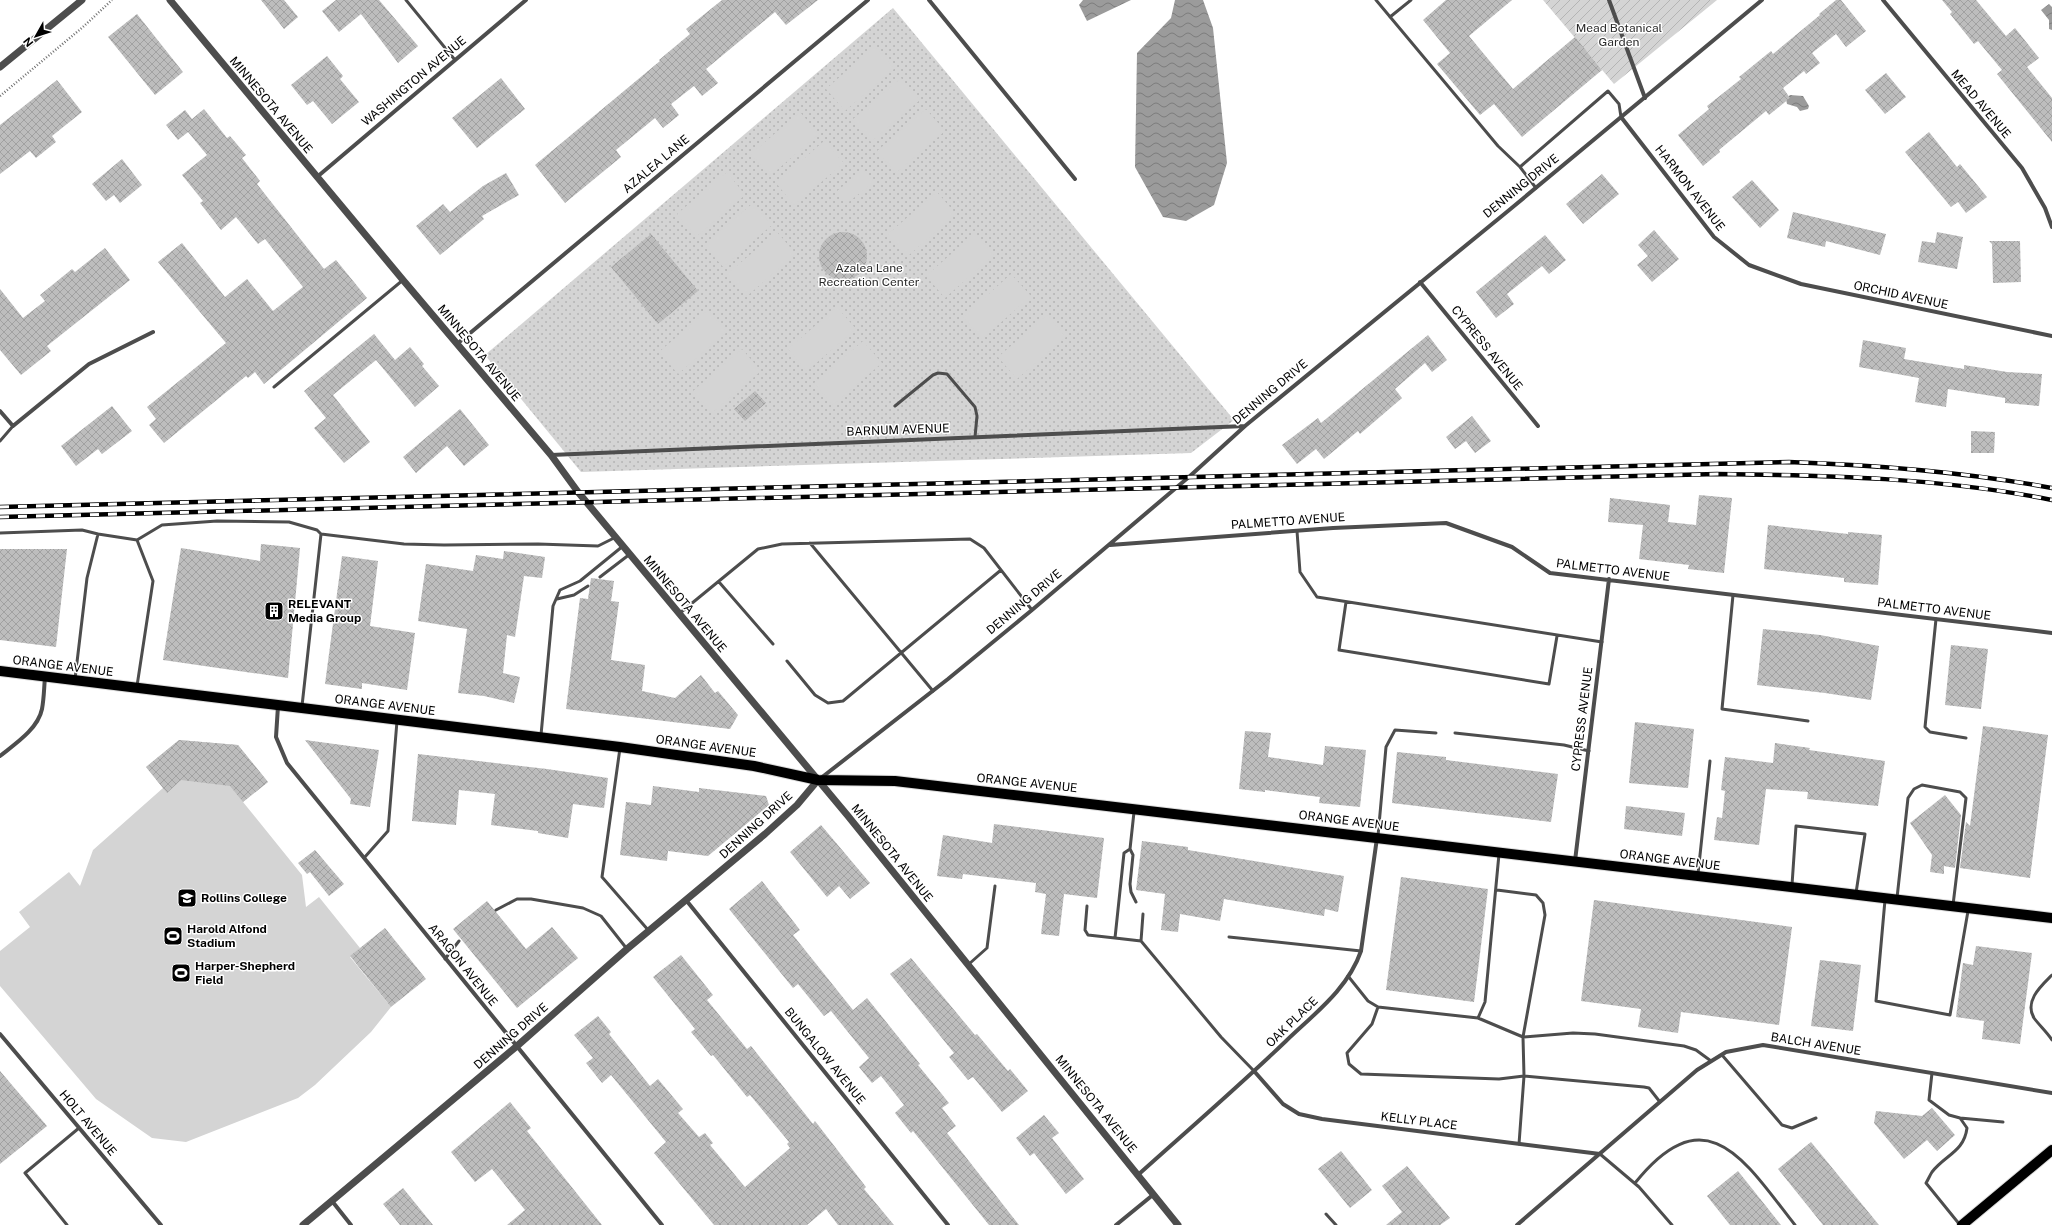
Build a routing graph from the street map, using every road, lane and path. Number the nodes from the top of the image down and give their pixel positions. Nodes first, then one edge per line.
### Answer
1 (82, 0) edge
2 (112, 0) edge
3 (170, 0) edge
4 (406, 0) edge
5 (526, 0) edge
6 (868, 0) edge
7 (929, 0) edge
8 (1376, 0) edge
9 (1410, 0) edge
10 (1609, 0) edge
11 (1762, 0) edge
12 (1883, 0) edge
13 (1390, 17) junction
14 (455, 60) junction
15 (0, 67) edge
16 (0, 96) edge
17 (1644, 98) junction
18 (1621, 117) junction
19 (1520, 167) junction
20 (316, 177) junction
21 (1075, 179) dead end
22 (1536, 188) junction
23 (2052, 228) edge
24 (1749, 265) joint
25 (403, 280) junction
26 (1420, 282) junction
27 (153, 332) dead end
28 (2052, 336) edge
29 (456, 344) junction
30 (274, 387) dead end
31 (895, 406) dead end
32 (0, 411) edge
33 (13, 426) junction
34 (1245, 426) junction
35 (1538, 426) dead end
36 (976, 437) junction
37 (0, 440) edge
38 (551, 455) junction
39 (1298, 531) junction
40 (0, 533) edge
41 (98, 534) junction
42 (321, 534) junction
43 (616, 537) junction
44 (137, 540) junction
45 (810, 544) junction
46 (1109, 545) junction
47 (623, 546) junction
48 (630, 554) junction
49 (1001, 570) junction
50 (600, 577) dead end
51 (1609, 579) junction
52 (719, 582) junction
53 (588, 586) dead end
54 (1734, 594) junction
55 (557, 599) junction
56 (1346, 602) junction
57 (1032, 610) junction
58 (679, 614) junction
59 (1936, 619) junction
60 (2052, 633) edge
61 (1557, 636) junction
62 (1602, 642) junction
63 (774, 644) dead end
64 (901, 653) junction
65 (787, 661) dead end
66 (0, 671) edge
67 (46, 677) junction
68 (74, 680) junction
69 (137, 688) junction
70 (933, 691) junction
71 (278, 705) junction
72 (302, 708) junction
73 (397, 720) junction
74 (1808, 721) dead end
75 (1436, 733) dead end
76 (1455, 733) dead end
77 (541, 737) junction
78 (1966, 738) dead end
79 (620, 747) junction
80 (1589, 751) junction
81 (0, 756) edge
82 (1710, 761) dead end
83 (818, 780) junction
84 (1135, 808) junction
85 (1377, 837) junction
86 (1130, 849) junction
87 (1499, 852) junction
88 (364, 859) junction
89 (1575, 862) junction
90 (1697, 876) junction
91 (995, 886) dead end
92 (1792, 887) junction
93 (1497, 890) junction
94 (1856, 895) junction
95 (1885, 898) junction
96 (686, 900) junction
97 (1897, 900) junction
98 (1136, 902) dead end
99 (1087, 906) dead end
100 (1953, 906) junction
101 (1969, 909) junction
102 (496, 910) dead end
103 (1143, 914) dead end
104 (2052, 918) edge
105 (649, 931) junction
106 (1229, 937) dead end
107 (1115, 938) junction
108 (459, 940) dead end
109 (1141, 941) junction
110 (627, 949) junction
111 (1361, 951) junction
112 (445, 959) junction
113 (968, 965) junction
114 (2052, 975) edge
115 (1348, 976) junction
116 (1378, 1007) junction
117 (1478, 1018) junction
118 (0, 1034) edge
119 (1523, 1037) junction
120 (2052, 1040) edge
121 (516, 1046) junction
122 (1722, 1055) junction
123 (1711, 1061) junction
124 (1254, 1071) junction
125 (1932, 1073) junction
126 (1524, 1076) junction
127 (2052, 1093) edge
128 (1660, 1102) junction
129 (1816, 1118) dead end
130 (1960, 1118) junction
131 (2003, 1122) dead end
132 (79, 1128) junction
133 (1519, 1144) junction
134 (2052, 1150) edge
135 (1600, 1154) junction
136 (1139, 1174) junction
137 (1635, 1183) junction
138 (1154, 1194) junction
139 (332, 1201) junction
140 (1326, 1214) dead end
141 (67, 1225) edge
142 (161, 1225) edge
143 (303, 1225) edge
144 (351, 1225) edge
145 (662, 1225) edge
146 (948, 1225) edge
147 (1116, 1225) edge
148 (1178, 1225) edge
149 (1336, 1225) edge
150 (1518, 1225) edge
151 (1672, 1225) edge
152 (1795, 1225) edge
153 (1961, 1225) edge

1 - 15 street
2 - 16 path
3 - 20 street, MINNESOTA AVENUE
4 - 14 lane
5 - 14 street, WASHINGTON AVENUE
6 - 29 street, AZALEA LANE
7 - 21 street
8 - 13 lane
9 - 13 lane
10 - 17 street
11 - 17 street, DENNING DRIVE
12 - 23 street, MEAD AVENUE
13 - 19 lane
14 - 20 street, WASHINGTON AVENUE
17 - 18 street, DENNING DRIVE
18 - 19 lane
18 - 22 street, DENNING DRIVE
18 - 24 street, HARMON AVENUE
19 - 22 lane
20 - 25 street, MINNESOTA AVENUE
22 - 26 street, DENNING DRIVE
24 - 28 street, ORCHID AVENUE
25 - 29 street, MINNESOTA AVENUE
25 - 30 lane
26 - 34 street, DENNING DRIVE
26 - 35 street, CYPRESS AVENUE
27 - 33 street
29 - 38 street, MINNESOTA AVENUE
31 - 36 lane
32 - 33 street
33 - 37 lane
34 - 36 street, BARNUM AVENUE
34 - 46 street, DENNING DRIVE
36 - 38 street, BARNUM AVENUE
38 - 43 street, MINNESOTA AVENUE
39 - 46 street, PALMETTO AVENUE
39 - 51 street, PALMETTO AVENUE
39 - 56 lane
40 - 41 lane
41 - 44 lane
41 - 68 lane
42 - 43 lane
42 - 44 lane
42 - 72 lane
43 - 47 street, MINNESOTA AVENUE
44 - 69 lane
45 - 49 lane
45 - 52 lane
45 - 64 lane
46 - 57 street, DENNING DRIVE
47 - 48 street, MINNESOTA AVENUE
47 - 55 lane
48 - 50 lane
48 - 58 street, MINNESOTA AVENUE
49 - 57 lane
49 - 64 lane
51 - 54 street, PALMETTO AVENUE
51 - 62 street, CYPRESS AVENUE
52 - 58 lane
52 - 63 lane
53 - 55 lane
54 - 59 street, PALMETTO AVENUE
54 - 74 lane
55 - 77 lane
56 - 61 lane
56 - 61 lane
57 - 70 street, DENNING DRIVE
58 - 83 street, MINNESOTA AVENUE
59 - 60 street, PALMETTO AVENUE
59 - 78 lane
61 - 62 lane
62 - 80 street, CYPRESS AVENUE
64 - 65 lane
64 - 70 lane
66 - 67 main road, ORANGE AVENUE
67 - 68 main road, ORANGE AVENUE
67 - 81 street
68 - 69 main road, ORANGE AVENUE
69 - 71 main road, ORANGE AVENUE
70 - 83 street, DENNING DRIVE
71 - 72 main road, ORANGE AVENUE
71 - 88 street, ARAGON AVENUE
72 - 73 main road, ORANGE AVENUE
73 - 77 main road, ORANGE AVENUE
73 - 88 lane
75 - 85 lane
76 - 80 lane
77 - 79 main road, ORANGE AVENUE
79 - 83 main road, ORANGE AVENUE
79 - 105 lane
80 - 89 street, CYPRESS AVENUE
82 - 90 lane
83 - 84 main road, ORANGE AVENUE
83 - 96 street, DENNING DRIVE
83 - 113 street, MINNESOTA AVENUE
84 - 85 main road, ORANGE AVENUE
84 - 86 lane
85 - 87 main road, ORANGE AVENUE
85 - 111 street, OAK PLACE
86 - 98 lane
86 - 107 lane
87 - 89 main road, ORANGE AVENUE
87 - 93 lane
88 - 112 street, ARAGON AVENUE
89 - 90 main road, ORANGE AVENUE
90 - 92 main road, ORANGE AVENUE
91 - 113 lane
92 - 94 main road, ORANGE AVENUE
92 - 94 lane
93 - 117 lane
93 - 119 lane
94 - 95 main road, ORANGE AVENUE
95 - 97 main road, ORANGE AVENUE
95 - 101 lane
96 - 105 street, DENNING DRIVE
96 - 146 street, BUNGALOW AVENUE
97 - 100 main road, ORANGE AVENUE
97 - 100 lane
99 - 107 lane
100 - 101 main road, ORANGE AVENUE
101 - 104 main road, ORANGE AVENUE
102 - 110 lane
103 - 109 lane
105 - 110 street, DENNING DRIVE
106 - 111 lane
107 - 109 lane
108 - 112 lane
109 - 124 lane
110 - 121 street, DENNING DRIVE
111 - 115 street, OAK PLACE
112 - 121 street, ARAGON AVENUE
113 - 136 street, MINNESOTA AVENUE
114 - 120 lane
115 - 116 lane
115 - 124 street, OAK PLACE
116 - 117 lane
116 - 126 lane
117 - 119 lane
118 - 132 street, HOLT AVENUE
119 - 123 lane
119 - 126 lane
121 - 139 street, DENNING DRIVE
121 - 145 street, ARAGON AVENUE
122 - 123 street, BALCH AVENUE
122 - 125 street, BALCH AVENUE
122 - 129 lane
123 - 128 street, BALCH AVENUE
124 - 133 street, KELLY PLACE
124 - 136 street, OAK PLACE
125 - 127 street, BALCH AVENUE
125 - 130 lane
126 - 128 lane
126 - 133 lane
128 - 135 street, BALCH AVENUE
130 - 131 lane
130 - 153 lane
132 - 141 lane
132 - 142 street, HOLT AVENUE
133 - 135 street, KELLY PLACE
134 - 153 main road
135 - 137 lane
135 - 150 street, BALCH AVENUE
136 - 138 street, MINNESOTA AVENUE
137 - 151 lane
137 - 152 lane
138 - 147 street
138 - 148 street, MINNESOTA AVENUE
139 - 143 street, DENNING DRIVE
139 - 144 street
140 - 149 lane

